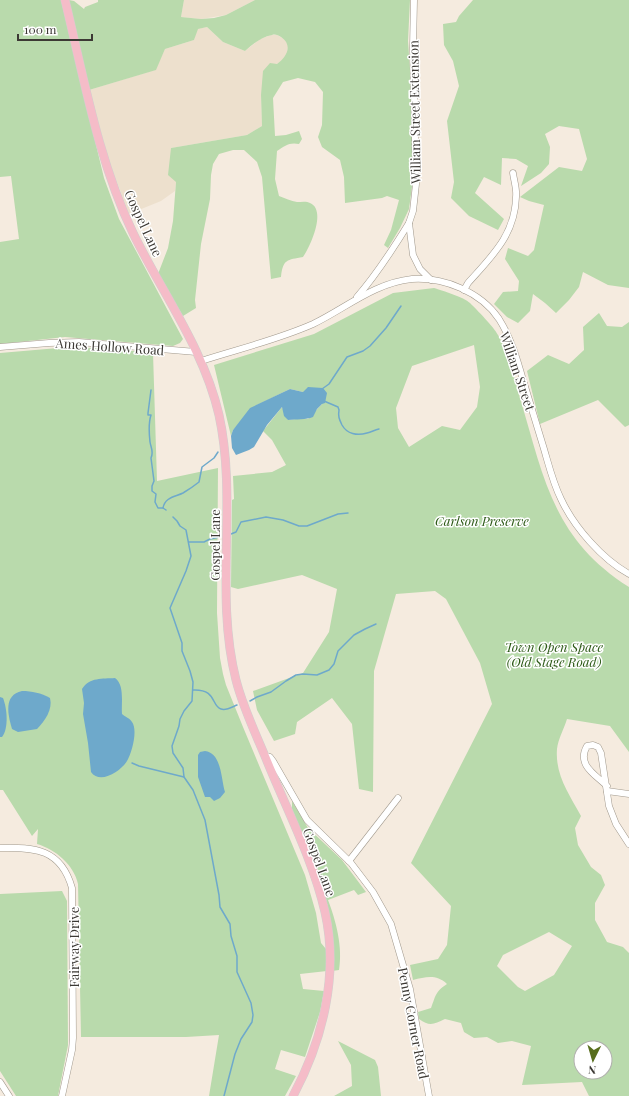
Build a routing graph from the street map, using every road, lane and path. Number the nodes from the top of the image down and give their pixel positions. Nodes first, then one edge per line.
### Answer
1 (65, 0) edge
2 (414, 0) edge
3 (513, 173) dead end
4 (409, 223) junction
5 (431, 280) junction
6 (464, 290) junction
7 (355, 300) junction
8 (0, 348) edge
9 (196, 352) junction
10 (201, 361) junction
11 (629, 574) edge
12 (265, 756) junction
13 (607, 789) junction
14 (629, 794) edge
15 (398, 798) dead end
16 (629, 844) edge
17 (0, 848) edge
18 (349, 861) junction
19 (0, 1082) edge
20 (9, 1096) edge
21 (62, 1096) edge
22 (293, 1096) edge
23 (429, 1096) edge

1 - 9 main road, Gospel Lane
2 - 4 street, William Street Extension
3 - 6 street
4 - 5 street, William Street Extension
4 - 7 street, William Street Extension
5 - 6 street, William Street
5 - 7 street, William Street
6 - 11 street, William Street
7 - 10 street, William Street
8 - 9 street, Ames Hollow Road
9 - 10 main road, Gospel Lane
10 - 12 main road, Gospel Lane
12 - 18 street, Penny Corner Road
12 - 22 main road, Gospel Lane
13 - 13 street
13 - 14 street
13 - 16 street
15 - 18 street
17 - 21 street, Fairway Drive
18 - 23 street, Penny Corner Road
19 - 20 street

